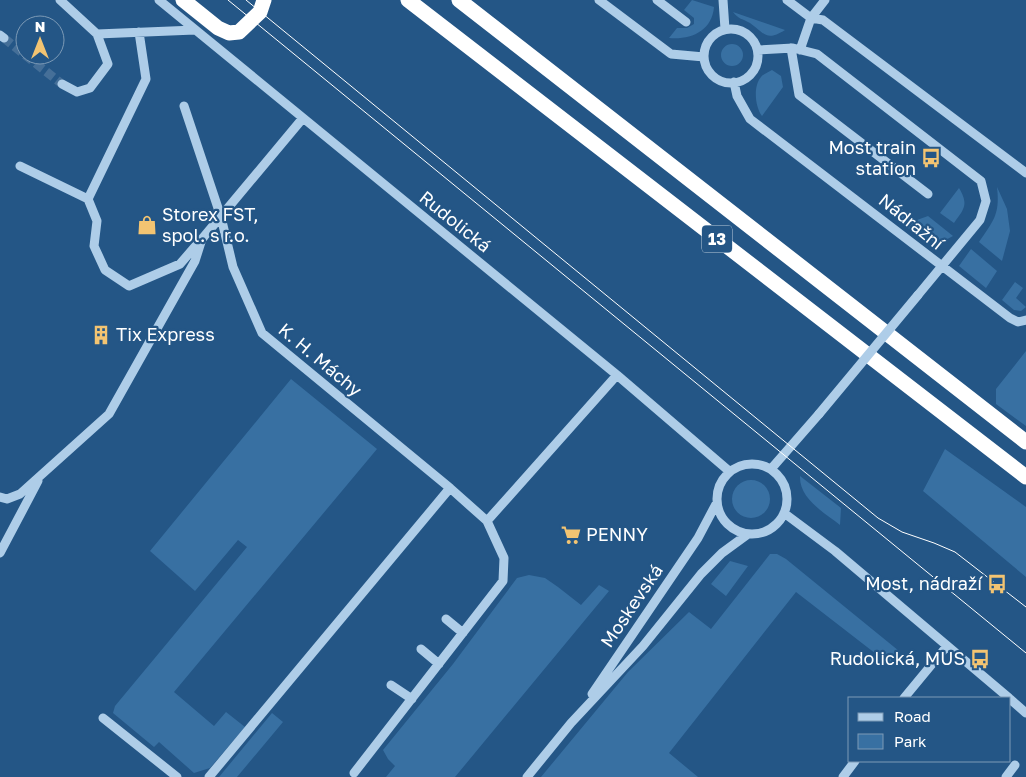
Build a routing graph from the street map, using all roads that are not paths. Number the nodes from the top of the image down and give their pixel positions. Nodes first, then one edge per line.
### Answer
1 (60, 0) edge
2 (160, 0) edge
3 (183, 0) edge
4 (264, 0) edge
5 (408, 0) edge
6 (459, 0) edge
7 (599, 0) edge
8 (657, 0) edge
9 (723, 0) edge
10 (788, 0) edge
11 (825, 0) edge
12 (610, 3) edge
13 (810, 18) junction
14 (686, 22) dead end
15 (725, 29) junction
16 (195, 30) junction
17 (140, 32) junction
18 (97, 34) junction
19 (796, 49) junction
20 (758, 50) junction
21 (704, 57) junction
22 (734, 82) junction
23 (62, 84) tunnel mouth
24 (184, 106) dead end
25 (303, 118) junction
26 (20, 166) dead end
27 (1026, 173) edge
28 (928, 194) dead end
29 (88, 199) junction
30 (222, 217) junction
31 (202, 239) junction
32 (941, 266) junction
33 (1026, 320) edge
34 (617, 375) junction
35 (1026, 442) edge
36 (772, 469) junction
37 (729, 471) junction
38 (42, 474) junction
39 (1026, 477) edge
40 (450, 488) junction
41 (0, 497) edge
42 (716, 504) junction
43 (784, 513) junction
44 (488, 521) junction
45 (748, 534) junction
46 (0, 553) edge
47 (446, 619) dead end
48 (464, 632) junction
49 (947, 646) junction
50 (421, 649) dead end
51 (439, 664) junction
52 (391, 685) dead end
53 (905, 697) edge
54 (1007, 697) edge
55 (412, 699) junction
56 (1011, 701) edge
57 (1026, 713) edge
58 (103, 718) dead end
59 (571, 723) junction
60 (854, 762) edge
61 (1015, 765) dead end
62 (354, 774) dead end
63 (177, 777) edge
64 (209, 777) edge
65 (527, 777) edge
66 (843, 777) edge
67 (1006, 777) edge

1 - 18 street
2 - 16 street, Rudolická
3 - 4 highway
5 - 39 highway, 13
6 - 35 highway, 13
7 - 12 street
8 - 14 street
9 - 15 street
10 - 13 street
11 - 13 street
12 - 21 street
13 - 19 street
13 - 27 street
15 - 20 street
15 - 21 street
16 - 17 street
16 - 25 street, Rudolická
17 - 18 street
17 - 29 street
18 - 23 street
19 - 20 street
19 - 28 street
19 - 32 street
20 - 22 street
21 - 22 street
22 - 32 street, Nádražní
24 - 30 street, K. H. Máchy
25 - 30 street
25 - 34 street, Rudolická
26 - 29 street
29 - 31 street
30 - 31 street
30 - 40 street, K. H. Máchy
31 - 38 street
32 - 33 street, Nádražní
32 - 36 street, bridge
34 - 37 street, Rudolická
34 - 44 street
36 - 37 street
36 - 43 street
37 - 42 street
38 - 41 street
38 - 46 street
40 - 44 street, K. H. Máchy
40 - 64 street
42 - 45 street
42 - 59 street, Moskevská
43 - 45 street
43 - 49 street
44 - 48 street, K. H. Máchy
45 - 59 street, Moskevská
47 - 48 street
48 - 51 street, K. H. Máchy
49 - 53 street
49 - 54 street
50 - 51 street
51 - 55 street, K. H. Máchy
52 - 55 street
55 - 62 street, K. H. Máchy
56 - 57 street
58 - 63 street
59 - 65 street, Moskevská
60 - 66 street
61 - 67 street

